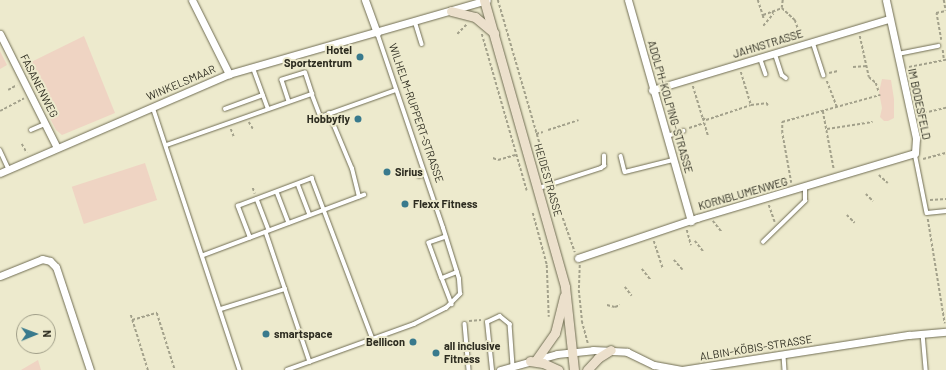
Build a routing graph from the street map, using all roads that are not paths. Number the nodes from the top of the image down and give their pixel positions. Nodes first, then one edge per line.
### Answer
1 (192, 0) edge
2 (365, 0) edge
3 (485, 0) edge
4 (628, 0) edge
5 (886, 0) edge
6 (451, 11) junction
7 (890, 19) junction
8 (415, 22) junction
9 (377, 33) junction
10 (494, 33) junction
11 (0, 34) edge
12 (814, 42) junction
13 (422, 44) dead end
14 (938, 46) dead end
15 (775, 53) junction
16 (897, 54) junction
17 (760, 58) junction
18 (253, 66) junction
19 (229, 74) junction
20 (766, 74) dead end
21 (824, 75) road end
22 (786, 78) dead end
23 (396, 90) junction
24 (652, 90) junction
25 (312, 94) junction
26 (264, 95) junction
27 (289, 101) junction
28 (153, 107) junction
29 (268, 108) junction
30 (225, 109) dead end
31 (329, 114) junction
32 (46, 123) junction
33 (31, 130) dead end
34 (683, 131) road end
35 (666, 136) junction
36 (167, 145) junction
37 (58, 148) junction
38 (0, 150) edge
39 (915, 153) junction
40 (604, 156) dead end
41 (620, 156) dead end
42 (673, 160) junction
43 (9, 169) junction
44 (0, 173) edge
45 (424, 174) junction
46 (419, 176) dead end
47 (298, 184) junction
48 (538, 188) junction
49 (804, 188) junction
50 (277, 192) junction
51 (364, 195) dead end
52 (360, 197) junction
53 (257, 199) junction
54 (324, 210) junction
55 (946, 212) edge
56 (310, 215) junction
57 (688, 222) junction
58 (289, 223) junction
59 (268, 231) junction
60 (446, 237) junction
61 (250, 238) junction
62 (763, 242) dead end
63 (204, 255) junction
64 (578, 258) road end
65 (457, 272) junction
66 (0, 276) edge
67 (442, 278) junction
68 (565, 287) junction
69 (285, 289) junction
70 (452, 304) junction
71 (220, 309) junction
72 (465, 324) road end
73 (946, 332) edge
74 (923, 334) junction
75 (372, 337) junction
76 (611, 350) junction
77 (572, 351) junction
78 (784, 356) junction
79 (533, 361) junction
80 (310, 362) junction
81 (513, 366) junction
82 (90, 370) edge
83 (240, 370) edge
84 (287, 370) edge
85 (469, 370) edge
86 (492, 370) edge
87 (500, 370) edge
88 (558, 370) edge
89 (574, 370) edge
90 (587, 370) edge
91 (785, 370) edge
92 (926, 370) edge

1 - 19 street
2 - 9 street, WILHELM-RUPPERT-STRASSE
3 - 6 street, WILHELM-RUPPERT-STRASSE
3 - 10 main road, HEIDESTRASSE
4 - 24 street, ADOLPH-KOLPING-STRASSE
5 - 7 street, IM BODESFELD
6 - 8 street, WILHELM-RUPPERT-STRASSE
6 - 10 main road
7 - 12 street, JAHNSTRASSE
7 - 16 street, IM BODESFELD
8 - 9 street, WILHELM-RUPPERT-STRASSE
8 - 13 lane
9 - 18 street, WINKELSMAAR
9 - 23 lane, WILHELM-RUPPERT-STRASSE
10 - 48 main road, HEIDESTRASSE
11 - 32 street, FASANENWEG
12 - 15 street, JAHNSTRASSE
12 - 21 lane
14 - 16 lane
15 - 17 street, JAHNSTRASSE
15 - 22 lane
16 - 39 street, IM BODESFELD
17 - 20 lane
17 - 24 street, JAHNSTRASSE
18 - 19 street, WINKELSMAAR
18 - 26 lane
19 - 28 street, WINKELSMAAR
23 - 31 lane
23 - 45 lane, WILHELM-RUPPERT-STRASSE
24 - 35 street, ADOLPH-KOLPING-STRASSE
25 - 27 lane
25 - 27 lane
25 - 31 lane
26 - 29 lane
26 - 30 lane
27 - 29 lane
28 - 36 lane
28 - 37 street, WINKELSMAAR
29 - 36 lane
31 - 52 lane
32 - 33 lane
32 - 37 street, FASANENWEG
34 - 35 lane
35 - 42 street, ADOLPH-KOLPING-STRASSE
36 - 63 lane
37 - 43 street, WINKELSMAAR
38 - 43 lane
39 - 49 street, KORNBLUMENWEG
39 - 55 lane, IM BODESFELD
40 - 48 lane
41 - 42 lane
42 - 57 street, ADOLPH-KOLPING-STRASSE
43 - 44 street, WINKELSMAAR
45 - 46 lane
45 - 60 lane, WILHELM-RUPPERT-STRASSE
47 - 50 lane
47 - 54 lane
47 - 56 lane
48 - 68 main road, HEIDESTRASSE
49 - 57 street, KORNBLUMENWEG
49 - 62 lane
50 - 53 lane
50 - 58 lane
51 - 52 lane
52 - 54 lane
53 - 59 lane
53 - 61 lane
54 - 56 lane
54 - 75 lane
56 - 58 lane
57 - 64 street, KORNBLUMENWEG
58 - 59 lane
59 - 61 lane
59 - 69 lane
60 - 65 lane, WILHELM-RUPPERT-STRASSE
60 - 67 lane
61 - 63 lane
63 - 71 lane
65 - 67 lane
65 - 70 lane, WILHELM-RUPPERT-STRASSE
66 - 82 street
67 - 70 lane
68 - 77 main road, HEIDESTRASSE
68 - 79 main road
69 - 71 lane
69 - 80 lane
70 - 75 lane
71 - 83 lane
72 - 85 lane
73 - 74 street, ALBIN-KÖBIS-STRASSE
74 - 78 street, ALBIN-KÖBIS-STRASSE
74 - 92 lane
75 - 80 lane
76 - 77 street, ALBIN-KÖBIS-STRASSE
76 - 78 street, ALBIN-KÖBIS-STRASSE
76 - 90 main road
77 - 79 street, ALBIN-KÖBIS-STRASSE
77 - 89 main road, HEIDESTRASSE
78 - 91 lane
79 - 81 street, ALBIN-KÖBIS-STRASSE
79 - 88 main road
80 - 84 lane
81 - 86 lane
81 - 87 street, ALBIN-KÖBIS-STRASSE

